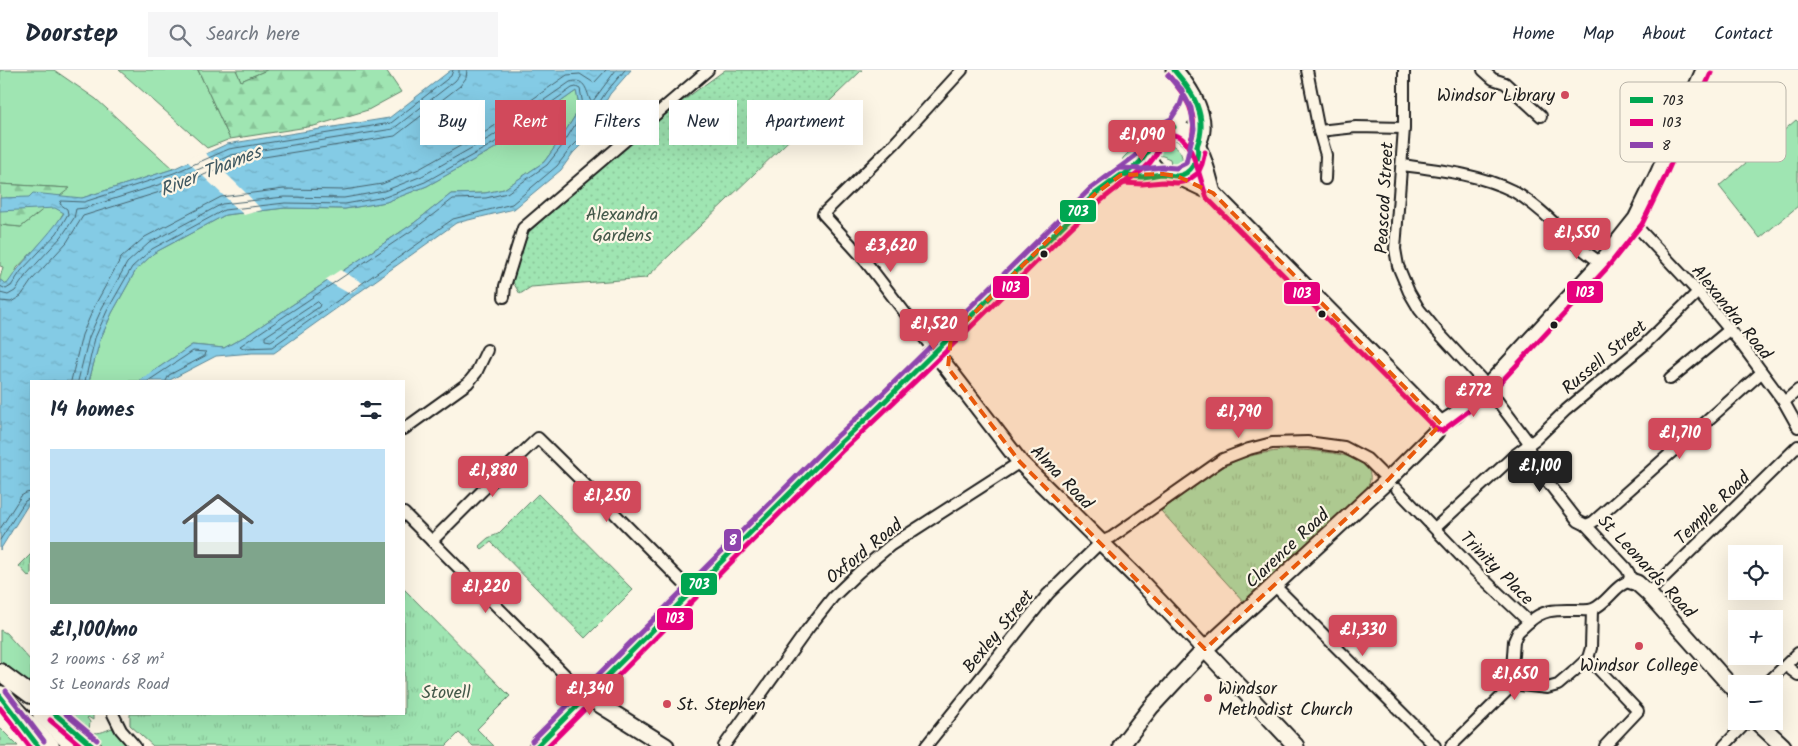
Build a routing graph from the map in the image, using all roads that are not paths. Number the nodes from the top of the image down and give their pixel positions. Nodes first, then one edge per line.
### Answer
1 (708, 70) edge
2 (962, 70) edge
3 (1174, 70) edge
4 (1307, 70) edge
5 (1404, 70) edge
6 (1483, 70) edge
7 (1704, 70) edge
8 (1699, 82) edge
9 (1191, 94) junction
10 (1541, 116) dead end
11 (1174, 127) junction
12 (1404, 128) junction
13 (1318, 131) junction
14 (1198, 148) junction
15 (1148, 152) junction
16 (1663, 162) edge
17 (1402, 165) junction
18 (1121, 175) junction
19 (1170, 175) junction
20 (1325, 179) dead end
21 (1213, 193) junction
22 (1632, 224) junction
23 (1601, 263) junction
24 (1698, 292) junction
25 (504, 297) dead end
26 (1729, 330) junction
27 (950, 336) junction
28 (487, 350) dead end
29 (935, 352) junction
30 (921, 365) junction
31 (951, 371) junction
32 (1761, 373) junction
33 (1670, 379) dead end
34 (1486, 387) junction
35 (1798, 390) edge
36 (1784, 402) junction
37 (1441, 424) junction
38 (1798, 427) edge
39 (405, 428) edge
40 (1528, 445) junction
41 (1798, 446) edge
42 (1020, 462) junction
43 (1393, 484) junction
44 (405, 514) edge
45 (1586, 525) junction
46 (1435, 528) junction
47 (432, 541) junction
48 (1101, 542) junction
49 (1631, 581) junction
50 (1274, 586) junction
51 (691, 591) junction
52 (1648, 593) junction
53 (1592, 610) junction
54 (1529, 622) junction
55 (1205, 649) junction
56 (1798, 653) edge
57 (1588, 658) junction
58 (1786, 666) junction
59 (2, 675) edge
60 (1776, 675) edge
61 (1798, 675) edge
62 (1728, 683) edge
63 (1511, 684) junction
64 (30, 694) edge
65 (0, 695) edge
66 (586, 696) junction
67 (30, 703) edge
68 (42, 715) edge
69 (56, 715) edge
70 (114, 715) edge
71 (1739, 730) edge
72 (1766, 730) edge
73 (38, 746) edge
74 (51, 746) edge
75 (73, 746) edge
76 (92, 746) edge
77 (135, 746) edge
78 (536, 746) edge
79 (666, 746) edge
80 (724, 746) edge
81 (926, 746) edge
82 (1121, 746) edge
83 (1296, 746) edge
84 (1435, 746) edge
85 (1451, 746) edge
86 (1605, 746) edge
87 (1724, 746) edge
88 (1783, 746) edge

1 - 25 street
2 - 29 street, Alma Road
3 - 9 street
4 - 13 street
5 - 12 street, Peascod Street
6 - 10 street
7 - 8 street, Clarence Road
9 - 11 street
9 - 14 street
11 - 14 street
11 - 15 street
12 - 13 street
12 - 17 street, Peascod Street
13 - 20 street
14 - 19 street
14 - 21 street
15 - 18 street
15 - 19 street
16 - 22 street, Clarence Road
17 - 23 street
17 - 34 street, Peascod Street
18 - 19 street
18 - 27 street
19 - 21 street
21 - 37 street
22 - 23 street, Clarence Road
22 - 24 street, Alexandra Road
23 - 34 street, Clarence Road
24 - 26 street, Alexandra Road
24 - 40 street, Russell Street
26 - 32 street, Alexandra Road
26 - 33 street
27 - 29 street
27 - 31 street
28 - 39 street
29 - 30 street
29 - 31 street, Alma Road
30 - 31 street
30 - 51 street
31 - 42 street, Alma Road
32 - 36 street, Alexandra Road
32 - 45 street
34 - 37 street, Clarence Road
34 - 40 street, St Leonards Road
35 - 36 street
36 - 38 street, Alexandra Road
37 - 43 street, Clarence Road
40 - 45 street, St Leonards Road
40 - 46 street, Russell Street
41 - 52 street, Temple Road
42 - 48 street, Alma Road
42 - 80 street, Oxford Road
43 - 46 street, Trinity Place
43 - 48 street, Trinity Place
43 - 50 street, Clarence Road
44 - 47 street
45 - 49 street, St Leonards Road
46 - 54 street, Trinity Place
47 - 51 street
47 - 66 street
48 - 55 street, Alma Road
48 - 81 street, Bexley Street
49 - 52 street, St Leonards Road
49 - 53 street
50 - 55 street, Clarence Road
50 - 84 street
51 - 66 street
52 - 62 street, St Leonards Road
53 - 54 street, Trinity Place
53 - 57 street
54 - 63 street
55 - 82 street, Clarence Road
55 - 83 street, Alma Road
56 - 58 street
57 - 63 street
57 - 86 street
58 - 60 street
58 - 61 street
59 - 64 main road
59 - 67 main road
63 - 85 street
65 - 73 main road
65 - 74 main road
66 - 78 street
66 - 79 street
68 - 75 main road
69 - 76 main road
70 - 77 street
71 - 87 street
72 - 88 street

